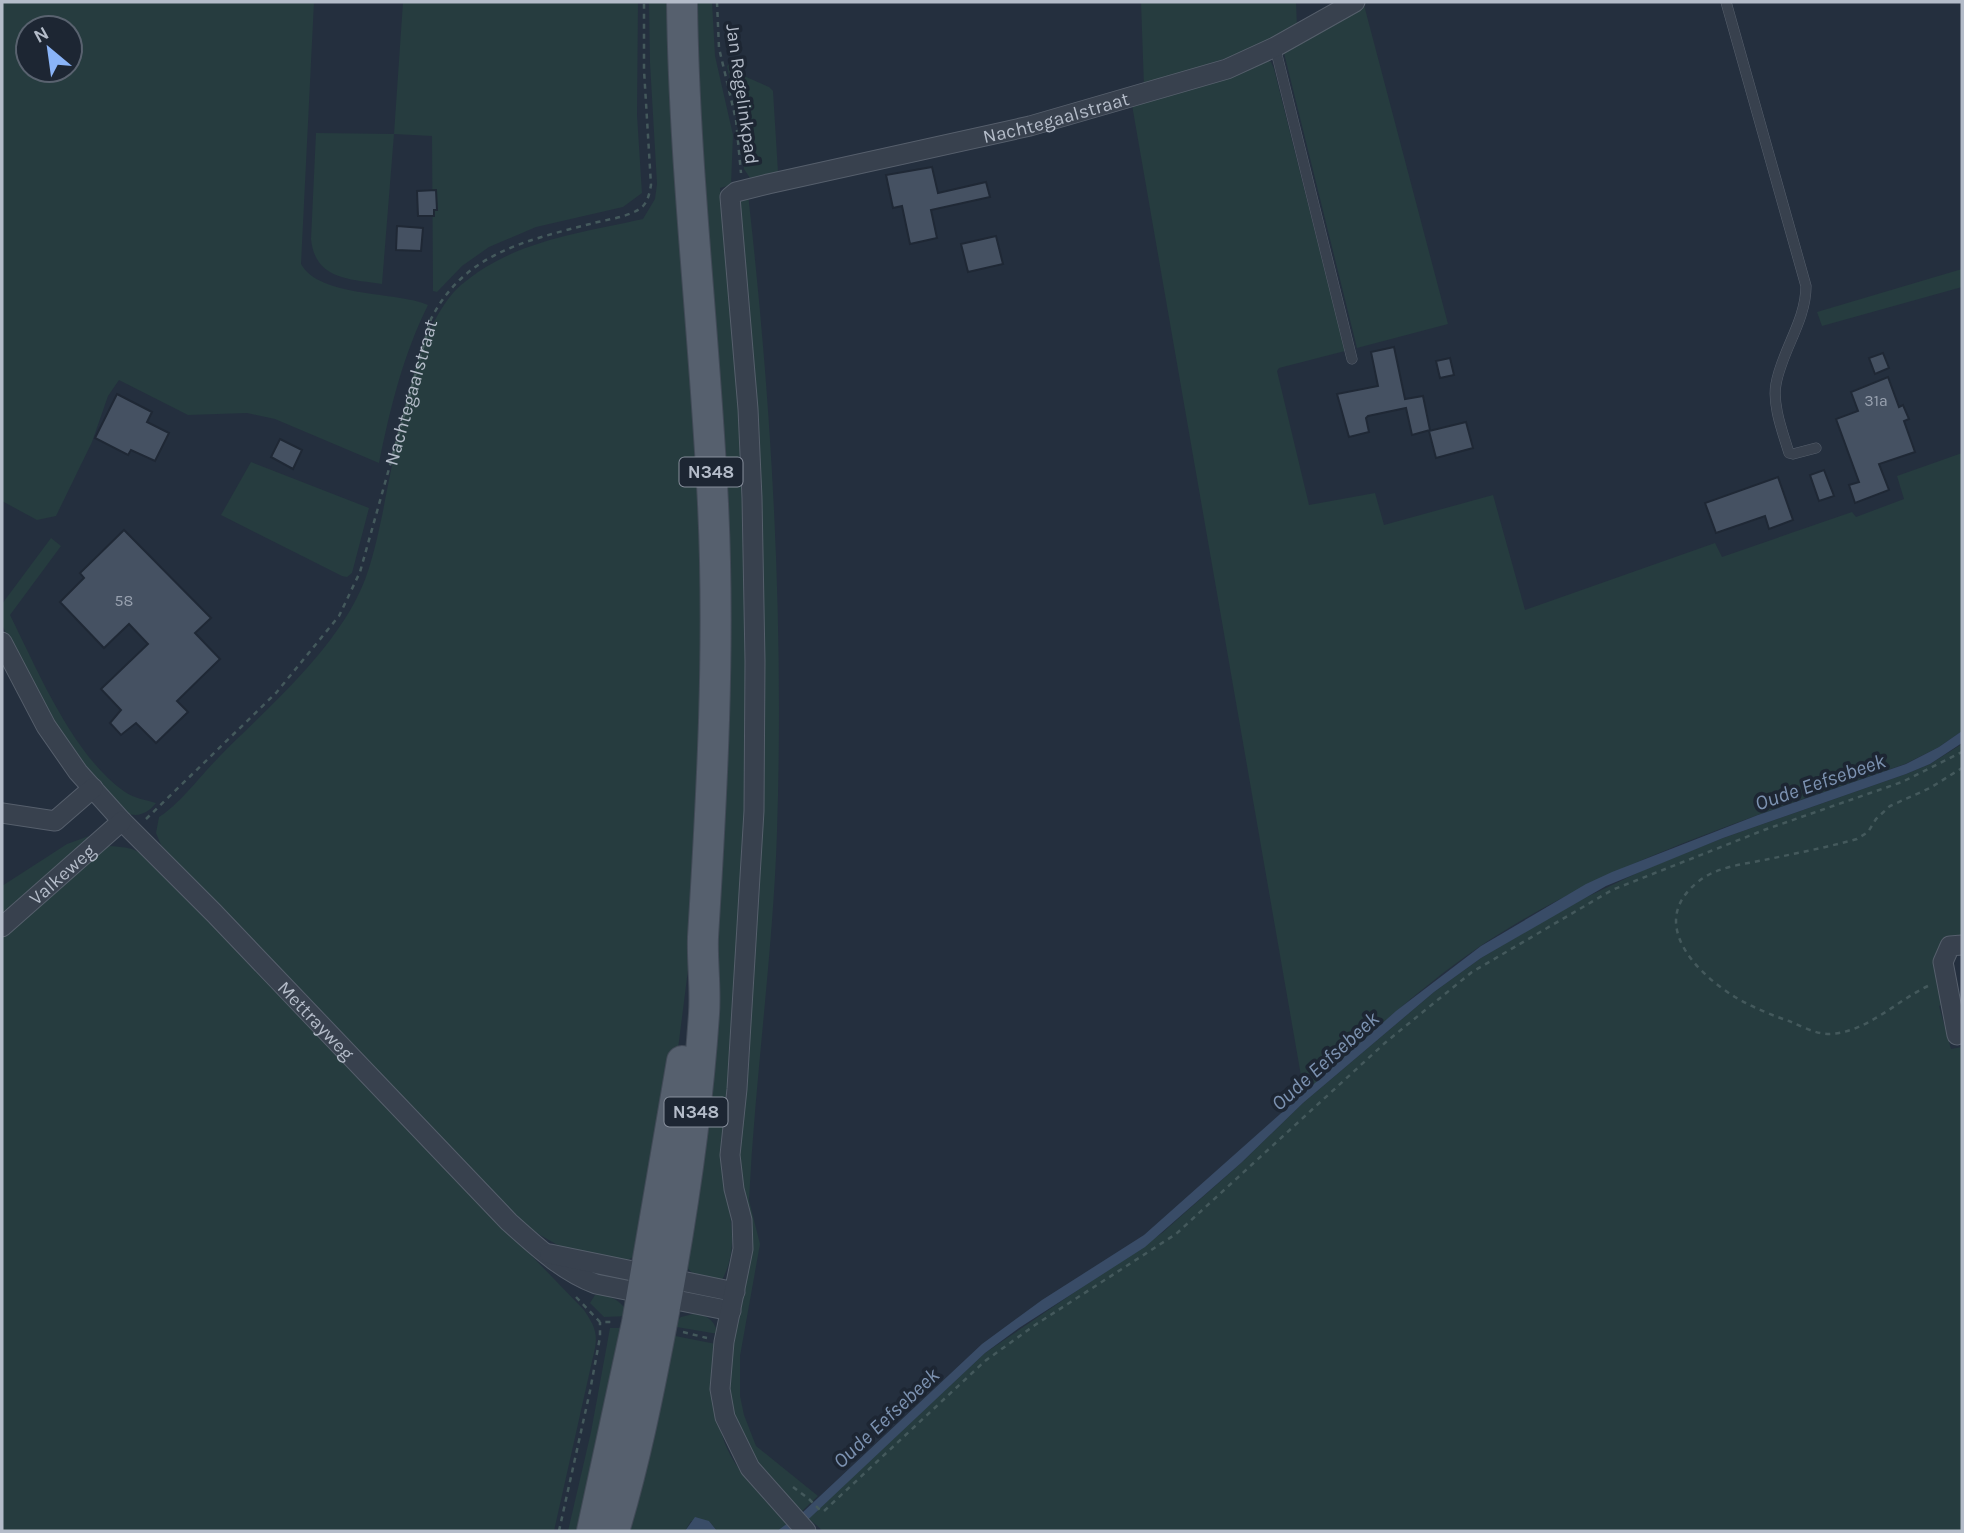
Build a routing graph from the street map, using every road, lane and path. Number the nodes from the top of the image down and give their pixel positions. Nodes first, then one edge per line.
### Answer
1 (644, 2) edge
2 (682, 2) edge
3 (717, 2) edge
4 (1355, 2) edge
5 (1726, 2) edge
6 (1275, 47) junction
7 (743, 190) junction
8 (1352, 359) dead end
9 (1816, 447) dead end
10 (2, 642) edge
11 (1962, 752) edge
12 (1962, 768) edge
13 (93, 788) junction
14 (2, 814) edge
15 (128, 826) junction
16 (2, 927) edge
17 (1962, 944) edge
18 (1946, 979) junction
19 (1957, 1035) dead end
20 (657, 1286) junction
21 (733, 1301) junction
22 (600, 1322) dead end
23 (809, 1499) dead end
24 (801, 1525) edge
25 (559, 1531) edge
26 (592, 1531) edge
27 (614, 1531) edge

1 - 15 path, Nachtegaalstraat
2 - 20 main road, N348
3 - 7 path, Jan Regelinkpad
4 - 6 street, Nachtegaalstraat
5 - 9 lane
6 - 7 street, Nachtegaalstraat
6 - 8 lane
7 - 21 street
10 - 13 street, Mettrayweg
11 - 23 path
12 - 18 path
13 - 14 street
13 - 15 street, Mettrayweg
15 - 16 street, Valkeweg
15 - 20 street, Mettrayweg
17 - 18 street
18 - 19 street
20 - 21 street, Mettrayweg
20 - 26 main road, N348
20 - 27 main road, N348
21 - 24 street
22 - 25 path

